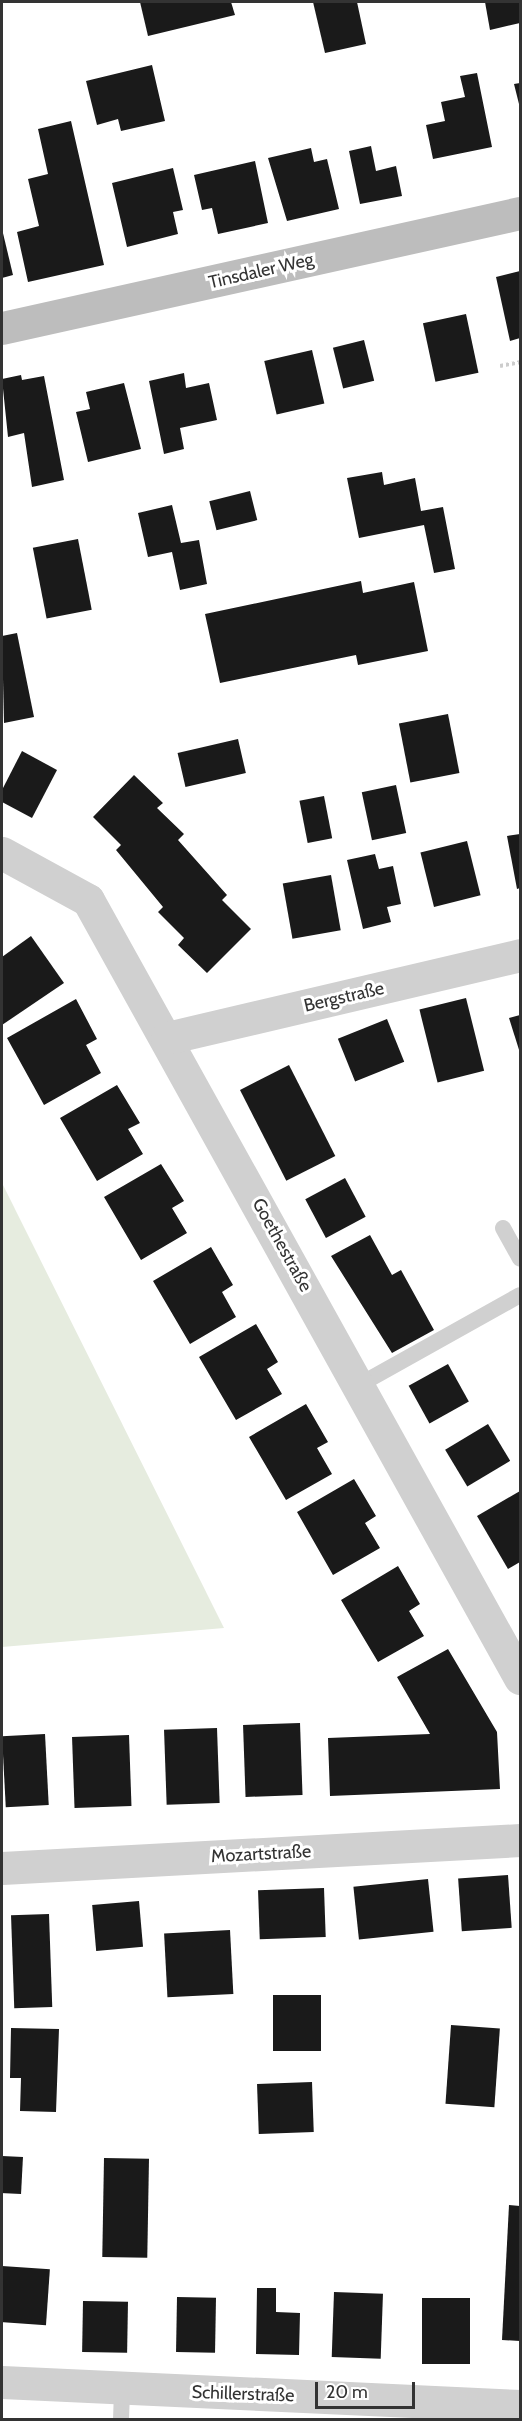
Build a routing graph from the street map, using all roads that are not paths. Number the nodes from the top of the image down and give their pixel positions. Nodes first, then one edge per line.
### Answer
1 (520, 213) edge
2 (2, 328) edge
3 (2, 853) edge
4 (520, 955) edge
5 (167, 1038) junction
6 (504, 1228) dead end
7 (520, 1259) edge
8 (520, 1294) edge
9 (359, 1385) junction
10 (520, 1678) edge
11 (520, 1840) edge
12 (2, 1868) edge
13 (2, 2382) edge
14 (122, 2404) edge
15 (520, 2406) edge

1 - 2 street, Tinsdaler Weg
3 - 5 street, Goethestraße
4 - 5 street, Bergstraße
5 - 9 street, Goethestraße
6 - 7 lane
8 - 9 lane
9 - 10 street, Goethestraße
11 - 12 street, Mozartstraße
13 - 14 street, Schillerstraße
14 - 15 street, Schillerstraße

